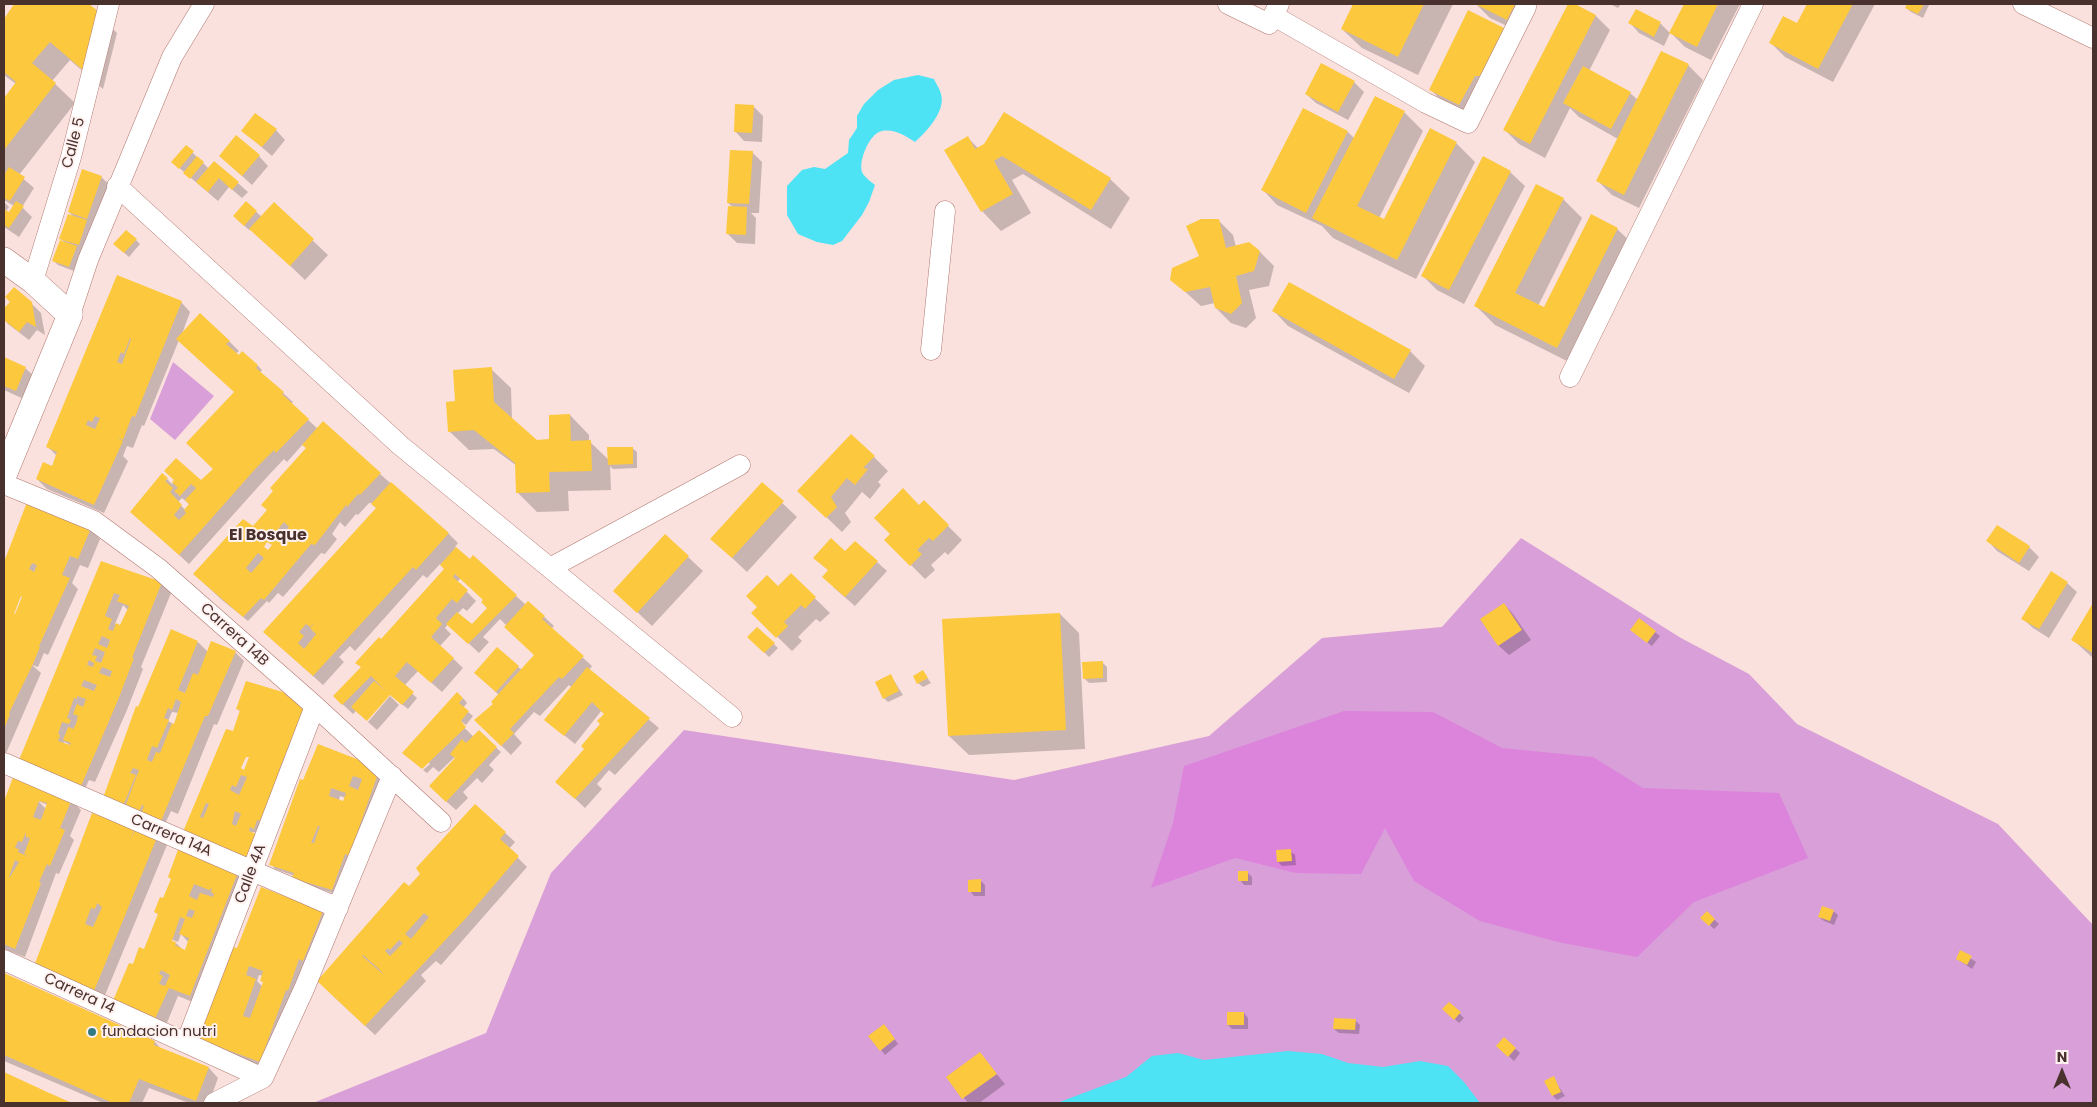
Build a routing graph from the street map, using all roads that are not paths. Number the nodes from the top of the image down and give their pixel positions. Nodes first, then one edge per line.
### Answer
1 (109, 4) edge
2 (204, 4) edge
3 (1228, 4) edge
4 (1753, 4) edge
5 (2024, 4) edge
6 (1526, 7) dead end
7 (1276, 10) edge
8 (2093, 38) edge
9 (117, 186) junction
10 (945, 212) dead end
11 (4, 260) edge
12 (33, 281) junction
13 (70, 314) junction
14 (931, 350) dead end
15 (1570, 377) dead end
16 (740, 465) dead end
17 (4, 475) edge
18 (4, 484) edge
19 (550, 568) junction
20 (316, 706) junction
21 (732, 717) dead end
22 (4, 763) edge
23 (392, 776) junction
24 (441, 822) dead end
25 (252, 871) junction
26 (338, 908) junction
27 (4, 960) edge
28 (186, 1043) junction
29 (263, 1078) junction
30 (214, 1103) edge

1 - 12 street, Calle 5
2 - 9 street
3 - 7 street
4 - 15 street
5 - 8 street
6 - 7 street
9 - 13 street
9 - 19 street
10 - 14 street
11 - 12 street
12 - 13 street
13 - 17 street
16 - 19 street
18 - 20 street, Carrera 14B
19 - 21 street
20 - 23 street, Carrera 14B
20 - 25 street, Calle 4A
22 - 25 street, Carrera 14A
23 - 24 street, Carrera 14B
23 - 26 street
25 - 26 street, Carrera 14A
25 - 28 street, Calle 4A
26 - 29 street
27 - 28 street, Carrera 14
28 - 29 street, Carrera 14
29 - 30 street

